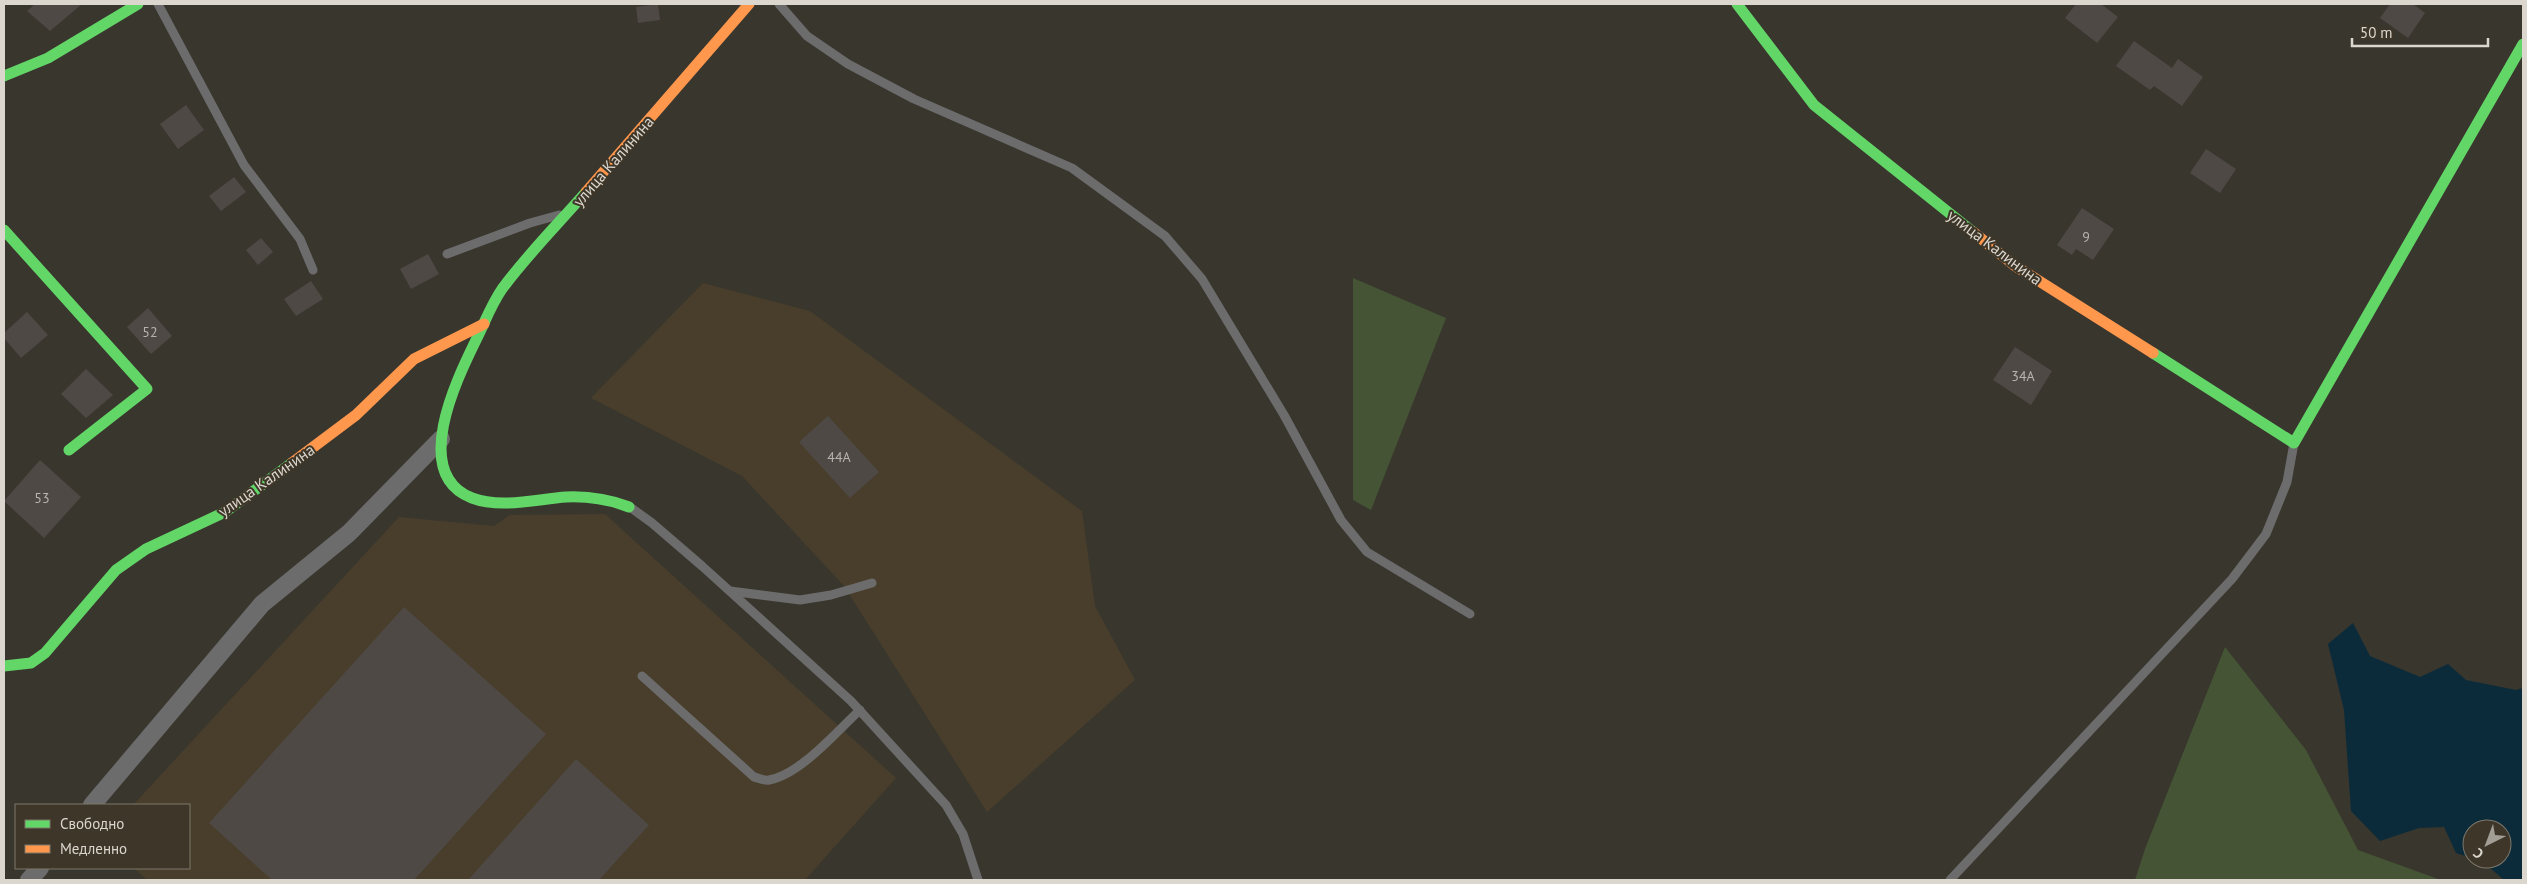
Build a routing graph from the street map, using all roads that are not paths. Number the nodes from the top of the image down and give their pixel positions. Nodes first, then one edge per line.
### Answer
1 (138, 4) edge
2 (158, 4) edge
3 (749, 4) edge
4 (779, 4) edge
5 (1737, 4) edge
6 (2523, 44) edge
7 (4, 76) edge
8 (568, 212) junction
9 (4, 230) edge
10 (447, 254) dead end
11 (313, 270) dead end
12 (484, 324) junction
13 (441, 439) junction
14 (2294, 443) junction
15 (69, 450) dead end
16 (629, 507) joint
17 (872, 583) dead end
18 (729, 591) junction
19 (1470, 614) dead end
20 (4, 666) edge
21 (642, 676) dead end
22 (860, 710) junction
23 (93, 804) edge
24 (39, 869) edge
25 (29, 880) edge
26 (978, 880) edge
27 (1950, 880) edge

1 - 7 street
2 - 11 lane
3 - 8 street, улица Калинина
4 - 19 lane
5 - 14 street, улица Калинина
6 - 14 street
8 - 10 lane
8 - 12 street, улица Калинина
9 - 15 street
12 - 13 street, улица Калинина
12 - 20 street, улица Калинина
13 - 16 street, улица Калинина
13 - 23 street, улица Калинина
14 - 27 lane
16 - 18 lane
17 - 18 lane
18 - 22 lane
21 - 22 lane
22 - 26 lane
24 - 25 street

